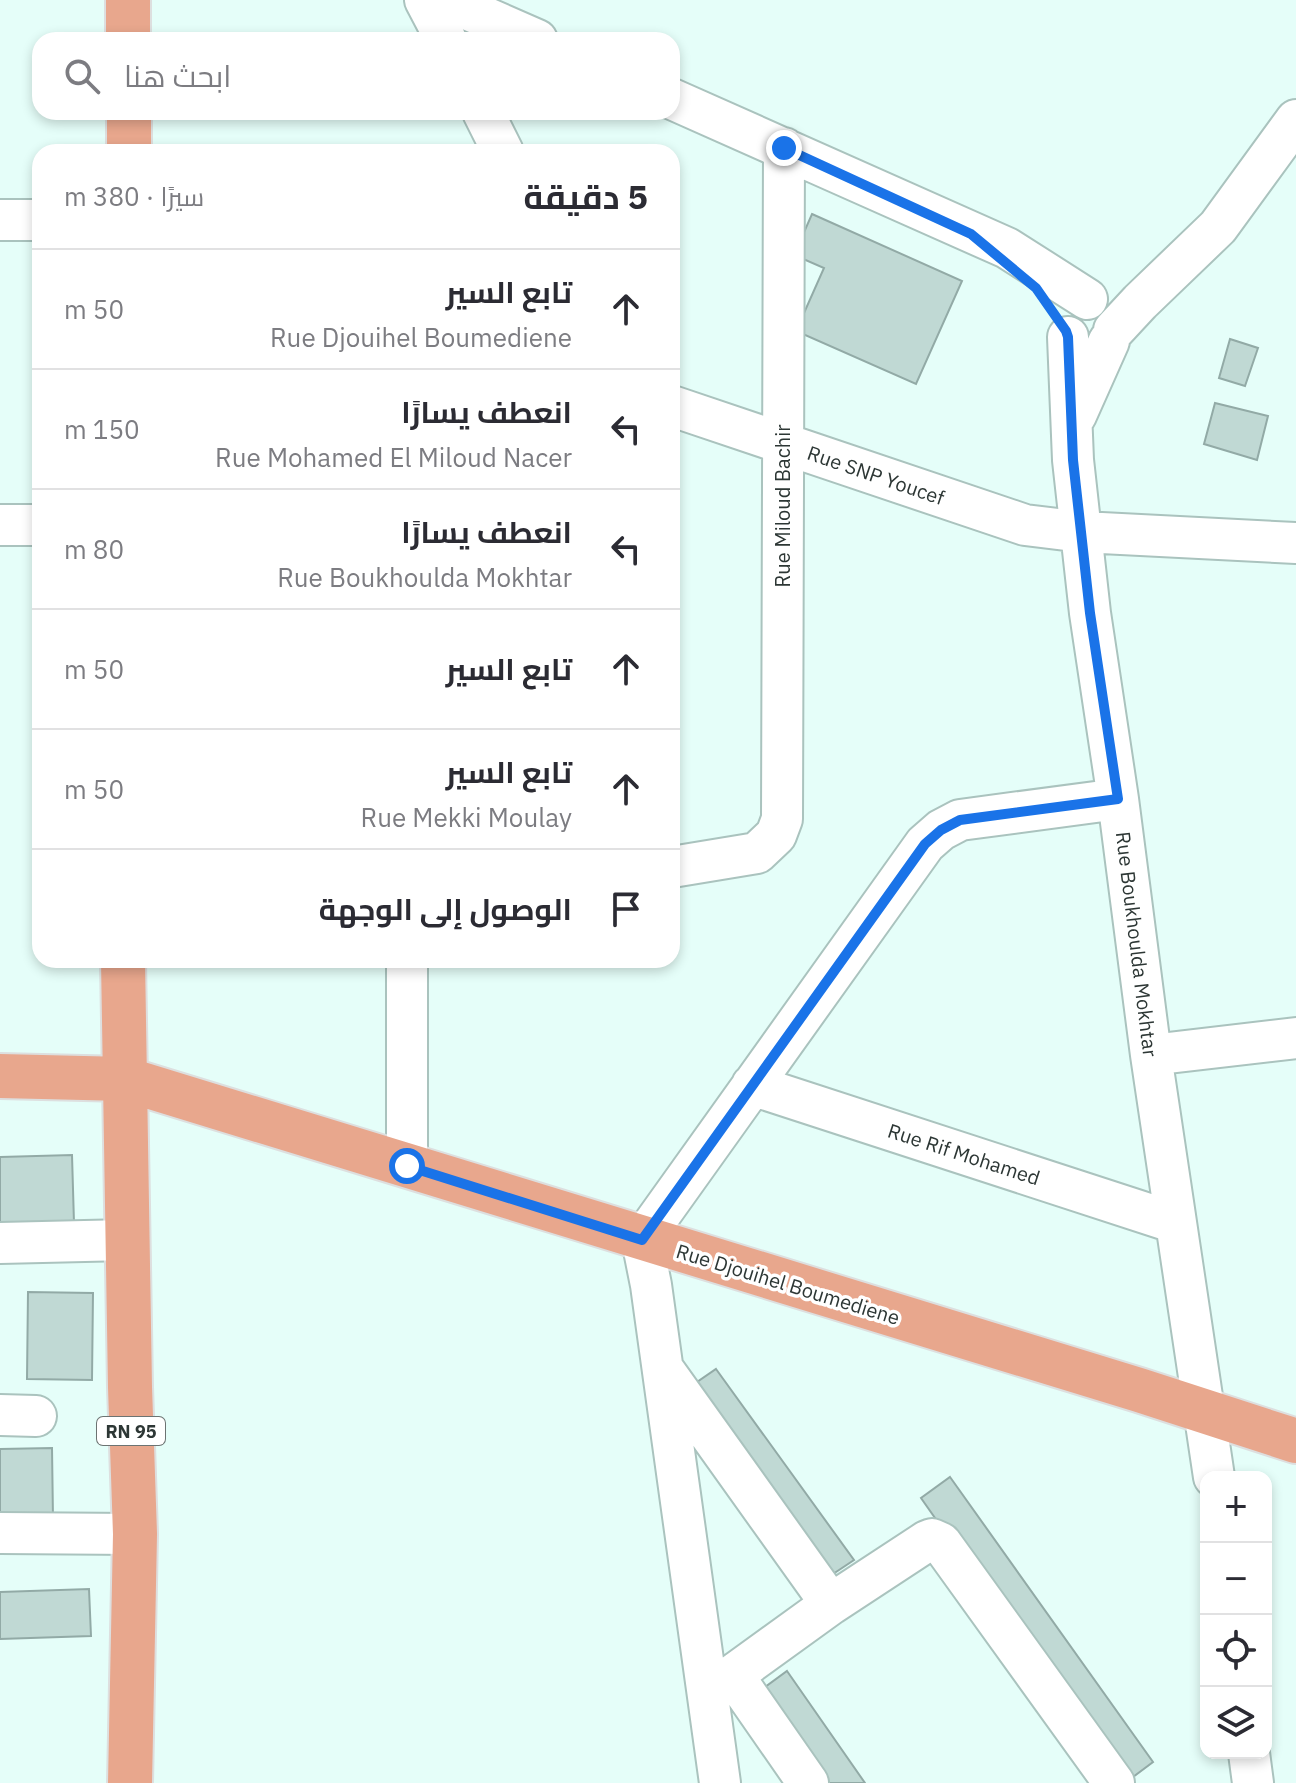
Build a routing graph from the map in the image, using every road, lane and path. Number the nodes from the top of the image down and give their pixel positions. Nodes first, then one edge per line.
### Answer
1 (128, 0) edge
2 (425, 0) edge
3 (446, 0) edge
4 (128, 32) edge
5 (442, 32) edge
6 (519, 32) edge
7 (680, 102) edge
8 (129, 120) edge
9 (487, 120) edge
10 (1296, 120) edge
11 (129, 144) edge
12 (499, 144) edge
13 (784, 148) junction
14 (0, 220) edge
15 (32, 220) edge
16 (1090, 323) junction
17 (680, 409) edge
18 (782, 443) junction
19 (0, 525) edge
20 (32, 525) edge
21 (1082, 532) junction
22 (1296, 543) edge
23 (1118, 799) junction
24 (680, 866) edge
25 (123, 968) edge
26 (407, 968) edge
27 (1296, 1038) edge
28 (1151, 1055) junction
29 (0, 1076) edge
30 (125, 1079) junction
31 (752, 1085) junction
32 (407, 1166) junction
33 (1176, 1223) junction
34 (127, 1240) junction
35 (642, 1240) junction
36 (0, 1243) edge
37 (663, 1369) junction
38 (1206, 1414) junction
39 (1296, 1441) edge
40 (1213, 1471) edge
41 (0, 1533) edge
42 (135, 1534) junction
43 (831, 1604) junction
44 (720, 1684) junction
45 (1250, 1759) edge
46 (130, 1783) edge
47 (720, 1783) edge
48 (808, 1783) edge
49 (1114, 1783) edge
50 (1253, 1783) edge

1 - 4 main road
2 - 5 street
3 - 6 street
7 - 13 street
8 - 11 main road
9 - 12 street
10 - 16 street
13 - 16 street
13 - 18 street, Rue Miloud Bachir
14 - 15 street
16 - 21 street, Rue Boukhoulda Mokhtar
17 - 18 street, Rue SNP Youcef
18 - 21 street, Rue SNP Youcef
18 - 24 street, Rue Miloud Bachir
19 - 20 street
21 - 22 street, Rue SNP Youcef
21 - 23 street, Rue Boukhoulda Mokhtar
23 - 28 street, Rue Boukhoulda Mokhtar
23 - 31 street
25 - 30 main road
26 - 32 street
27 - 28 street
28 - 33 street, Rue Boukhoulda Mokhtar
29 - 30 main road, Rue Djouihel Boumediene
30 - 32 main road, Rue Djouihel Boumediene
30 - 34 main road, RN 95
31 - 33 street, Rue Rif Mohamed
31 - 35 street
32 - 35 main road, Rue Djouihel Boumediene
33 - 38 street, Rue Boukhoulda Mokhtar
34 - 36 street
34 - 42 main road, RN 95
35 - 37 street
35 - 38 main road, Rue Djouihel Boumediene
37 - 43 street
37 - 44 street
38 - 39 main road, Rue Djouihel Boumediene
38 - 40 street, Rue Boukhoulda Mokhtar
41 - 42 street
42 - 46 main road, RN 95
43 - 44 street
43 - 49 street
44 - 47 street
44 - 48 street
45 - 50 street

